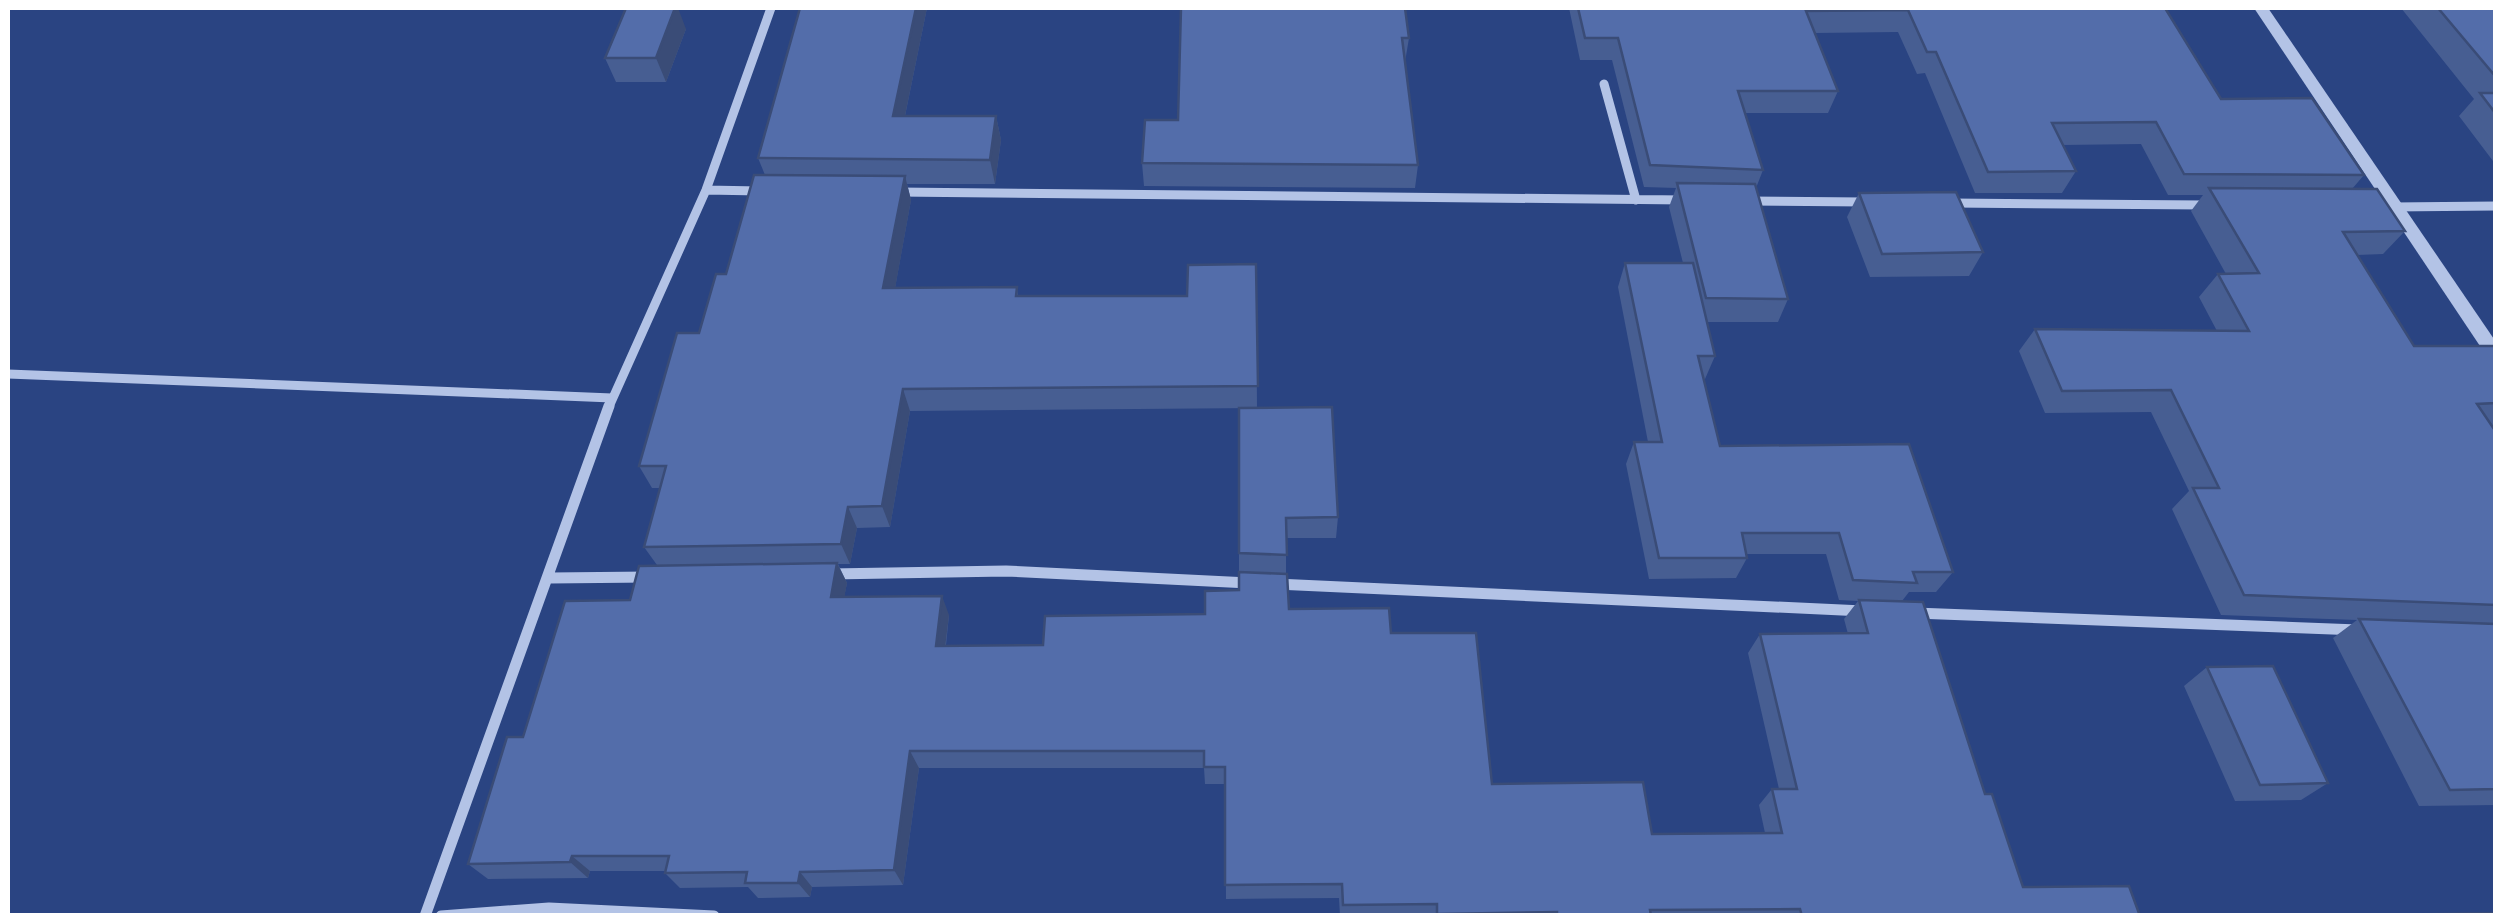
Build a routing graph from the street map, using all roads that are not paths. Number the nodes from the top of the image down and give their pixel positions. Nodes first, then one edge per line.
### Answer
1 (771, 8) edge
2 (2262, 8) edge
3 (1604, 84) dead end
4 (706, 190) junction
5 (766, 191) edge
6 (884, 192) edge
7 (1636, 200) junction
8 (1696, 200) edge
9 (1735, 201) edge
10 (1875, 202) edge
11 (1934, 202) edge
12 (2214, 205) edge
13 (2496, 206) edge
14 (2373, 207) edge
15 (2393, 207) junction
16 (2496, 356) edge
17 (8, 374) edge
18 (612, 398) junction
19 (808, 574) edge
20 (669, 576) edge
21 (550, 578) junction
22 (1885, 611) edge
23 (1905, 612) edge
24 (2377, 631) edge
25 (425, 916) edge
26 (441, 916) edge
27 (714, 916) edge

1 - 4 street
2 - 15 street
3 - 7 street
4 - 5 street
4 - 18 street
6 - 7 street
7 - 8 street
9 - 10 street
11 - 12 street
13 - 15 street
14 - 15 street
15 - 16 street
17 - 18 street
18 - 21 street
19 - 22 street
20 - 21 street
21 - 25 street
23 - 24 street
26 - 27 street

